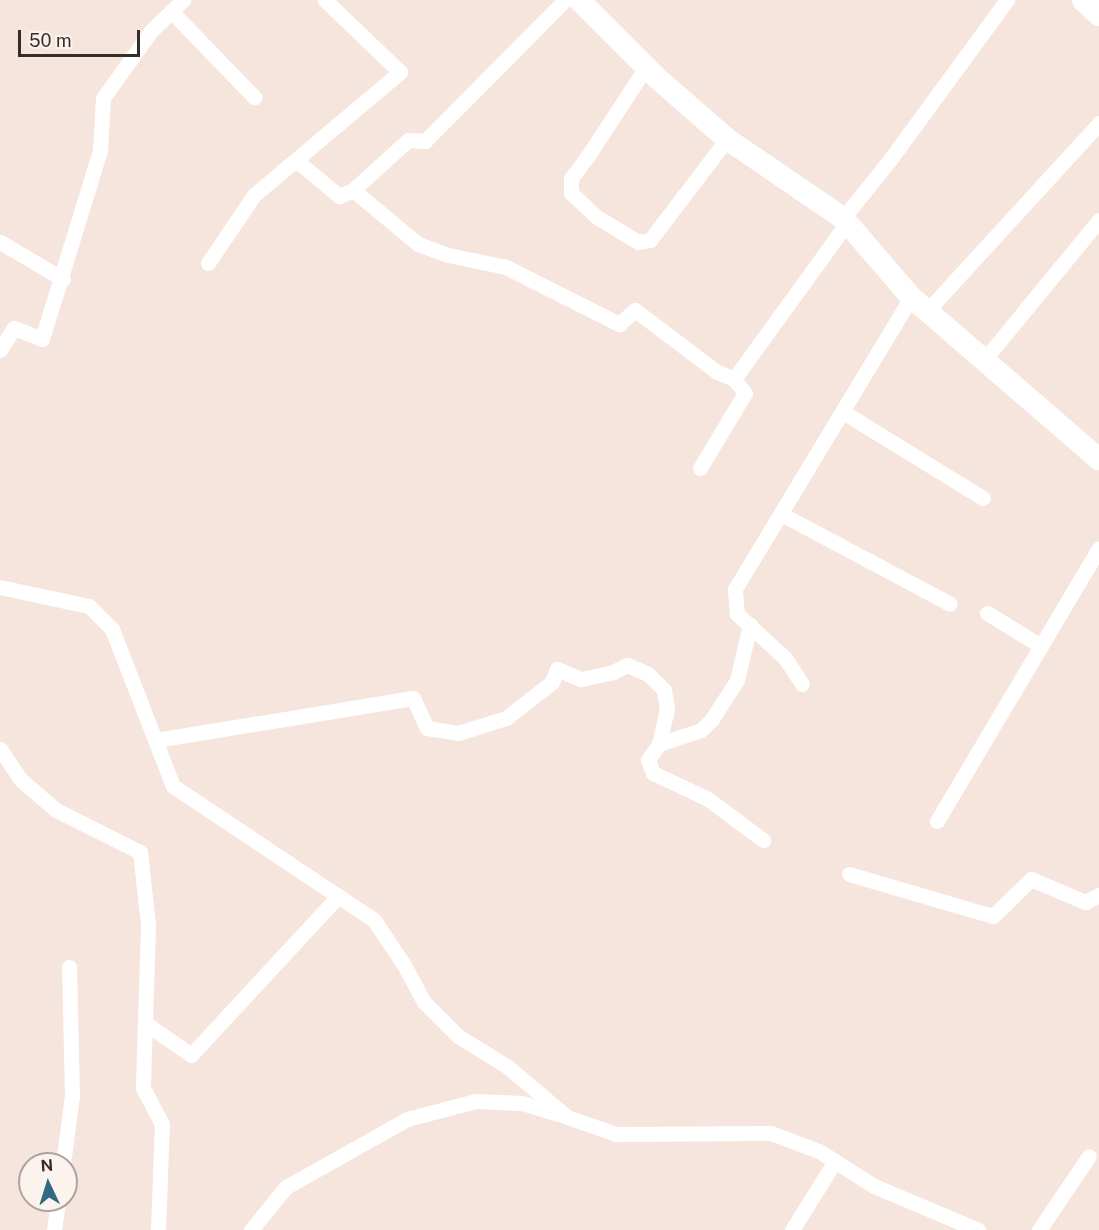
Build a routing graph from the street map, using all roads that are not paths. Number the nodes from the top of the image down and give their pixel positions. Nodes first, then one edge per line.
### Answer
1 (325, 0) edge
2 (565, 0) edge
3 (579, 0) edge
4 (1007, 0) edge
5 (1084, 0) edge
6 (177, 5) edge
7 (1099, 14) edge
8 (646, 68) junction
9 (254, 97) dead end
10 (1099, 123) edge
11 (727, 139) junction
12 (297, 161) junction
13 (353, 190) junction
14 (845, 220) junction
15 (1099, 220) edge
16 (0, 242) edge
17 (208, 263) dead end
18 (63, 279) junction
19 (919, 304) junction
20 (0, 350) edge
21 (984, 360) junction
22 (734, 379) junction
23 (843, 412) junction
24 (1099, 459) edge
25 (700, 468) dead end
26 (983, 498) dead end
27 (781, 514) junction
28 (1099, 548) edge
29 (0, 587) edge
30 (951, 604) dead end
31 (987, 613) dead end
32 (750, 625) junction
33 (1041, 646) junction
34 (802, 684) dead end
35 (156, 740) junction
36 (658, 744) junction
37 (0, 749) edge
38 (937, 820) dead end
39 (763, 840) dead end
40 (849, 874) dead end
41 (1099, 895) edge
42 (338, 896) junction
43 (69, 967) dead end
44 (145, 1023) junction
45 (567, 1117) junction
46 (65, 1152) edge
47 (1089, 1156) dead end
48 (835, 1161) junction
49 (56, 1212) edge
50 (952, 1225) edge
51 (54, 1230) edge
52 (158, 1230) edge
53 (250, 1230) edge
54 (792, 1230) edge
55 (978, 1230) edge
56 (1039, 1230) edge

1 - 12 street
2 - 13 street
3 - 8 street
4 - 14 street
5 - 7 main road
6 - 9 street
6 - 18 street
8 - 11 street
8 - 11 street
10 - 19 street
11 - 14 street
12 - 13 street
12 - 17 street
13 - 22 street
14 - 19 street
14 - 22 street
15 - 21 street
16 - 18 street
18 - 20 street
19 - 21 street
19 - 23 street
21 - 24 street
22 - 25 street
23 - 26 street
23 - 27 street
27 - 30 street
27 - 32 street
28 - 33 street
29 - 35 street
31 - 33 street
32 - 34 street
32 - 36 street
33 - 38 street
35 - 36 street
35 - 42 street
36 - 39 street
37 - 44 street
40 - 41 street
42 - 44 street
42 - 45 street
43 - 46 street
44 - 52 street
45 - 48 street
45 - 53 street
47 - 56 street
48 - 50 street
48 - 54 street
49 - 51 street
50 - 55 street

